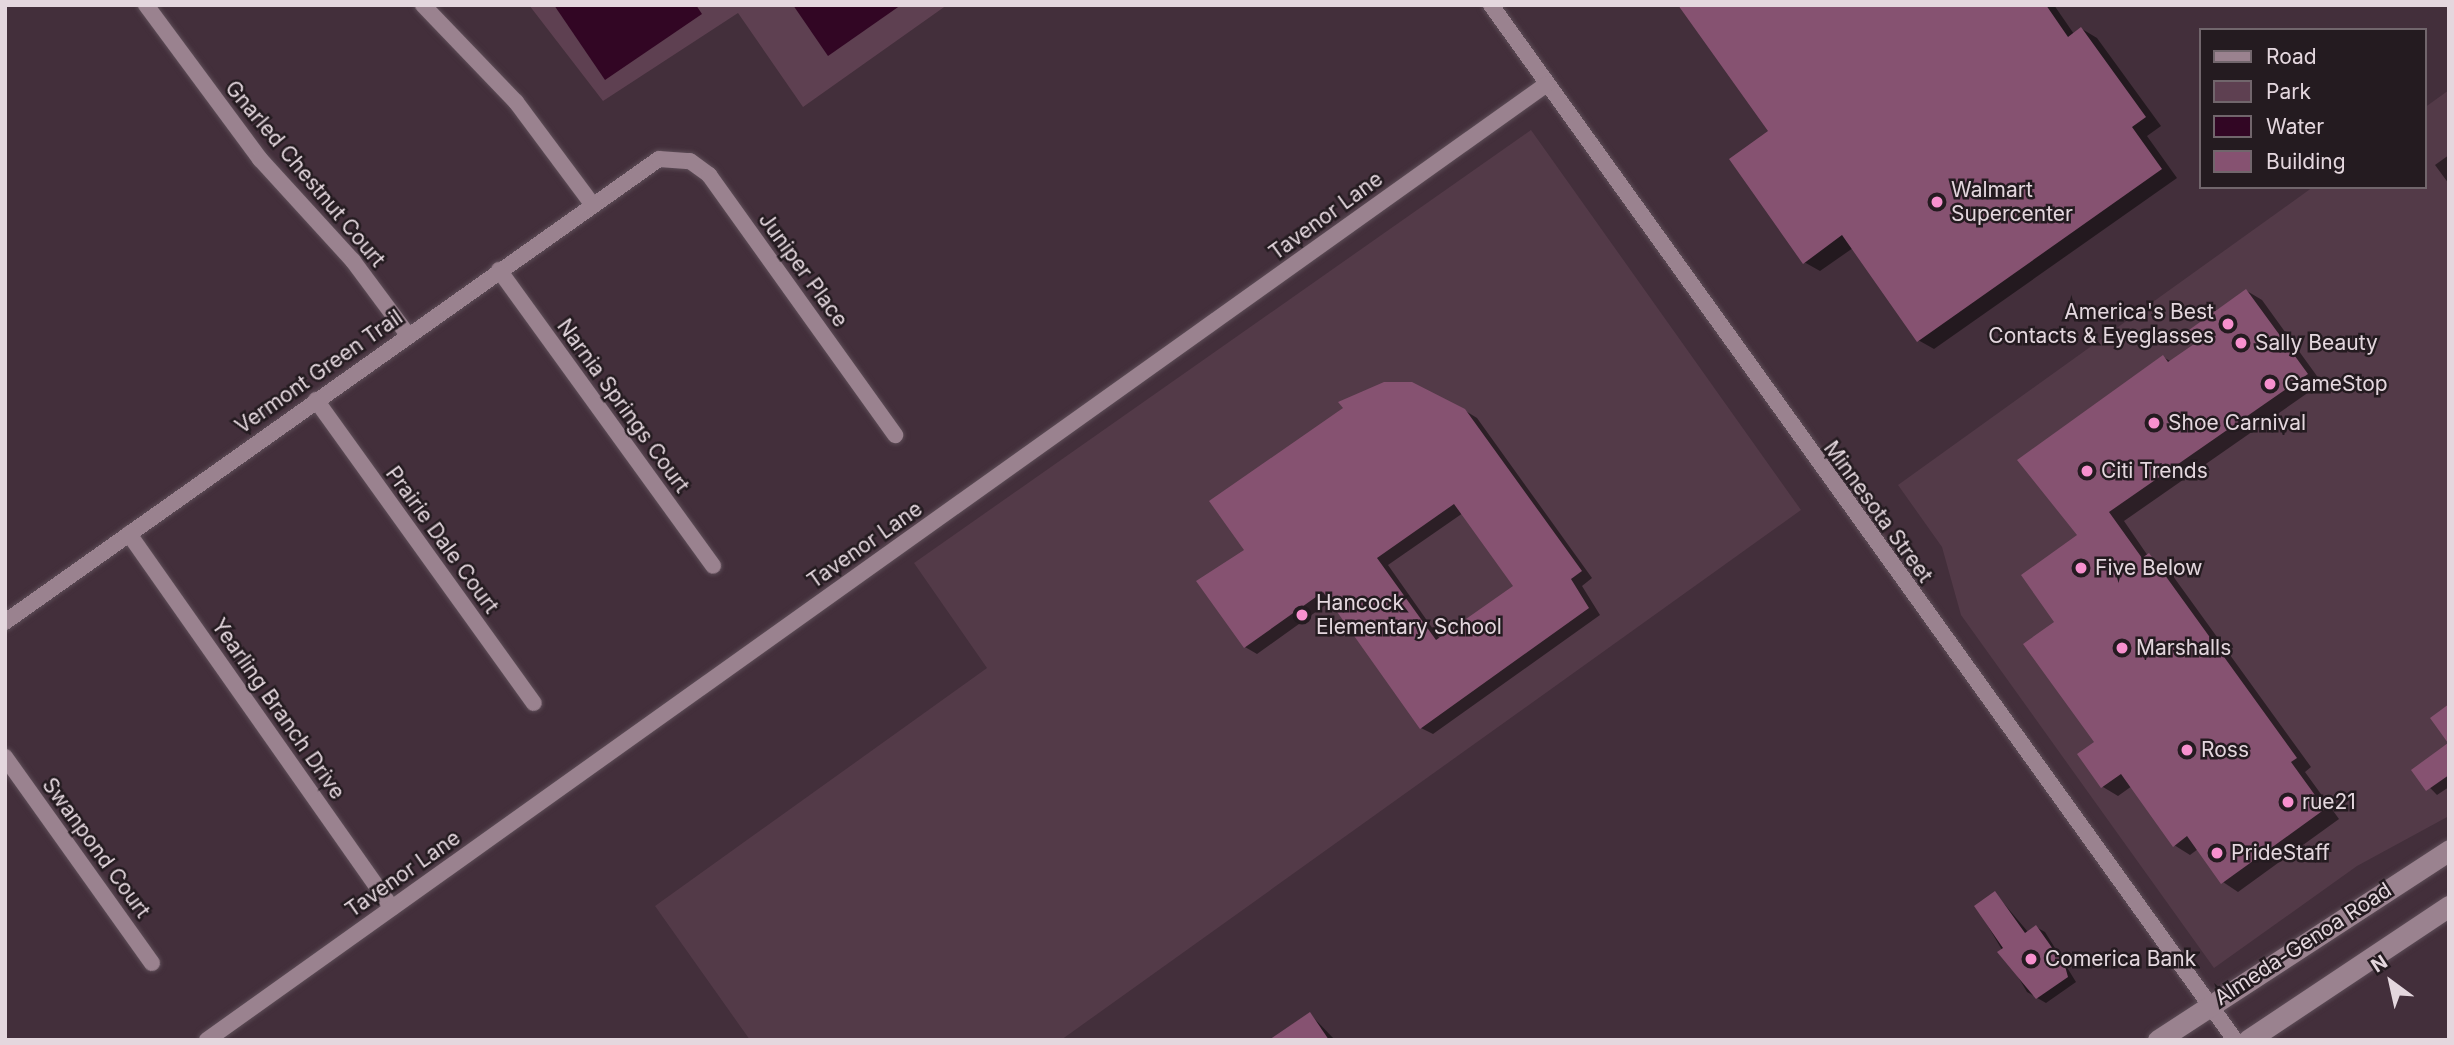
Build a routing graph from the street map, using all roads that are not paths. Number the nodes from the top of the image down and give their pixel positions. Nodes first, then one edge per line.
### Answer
1 (146, 5) edge
2 (423, 5) edge
3 (1491, 5) edge
4 (1547, 84) junction
5 (659, 159) joint
6 (592, 204) junction
7 (499, 270) junction
8 (408, 335) junction
9 (316, 400) junction
10 (895, 435) dead end
11 (129, 534) junction
12 (713, 566) dead end
13 (5, 622) edge
14 (534, 703) dead end
15 (5, 757) edge
16 (2449, 850) edge
17 (2449, 906) edge
18 (392, 908) junction
19 (152, 963) dead end
20 (2209, 1004) junction
21 (206, 1040) edge
22 (2158, 1040) edge
23 (2235, 1040) edge
24 (2248, 1040) edge

1 - 8 street, Gnarled Chestnut Court
2 - 6 street
3 - 4 street, Minnesota Street
4 - 18 street, Tavenor Lane
4 - 20 street, Minnesota Street
5 - 6 street, Vermont Green Trail
5 - 10 street, Juniper Place
6 - 7 street, Vermont Green Trail
7 - 8 street, Vermont Green Trail
7 - 12 street, Narnia Springs Court
8 - 9 street, Vermont Green Trail
9 - 11 street, Vermont Green Trail
9 - 14 street, Prairie Dale Court
11 - 13 street, Vermont Green Trail
11 - 18 street, Yearling Branch Drive
15 - 19 street, Swanpond Court
16 - 20 main road, Almeda-Genoa Road
17 - 24 main road
18 - 21 street, Tavenor Lane
20 - 22 main road, Almeda-Genoa Road
20 - 23 street, Minnesota Street

